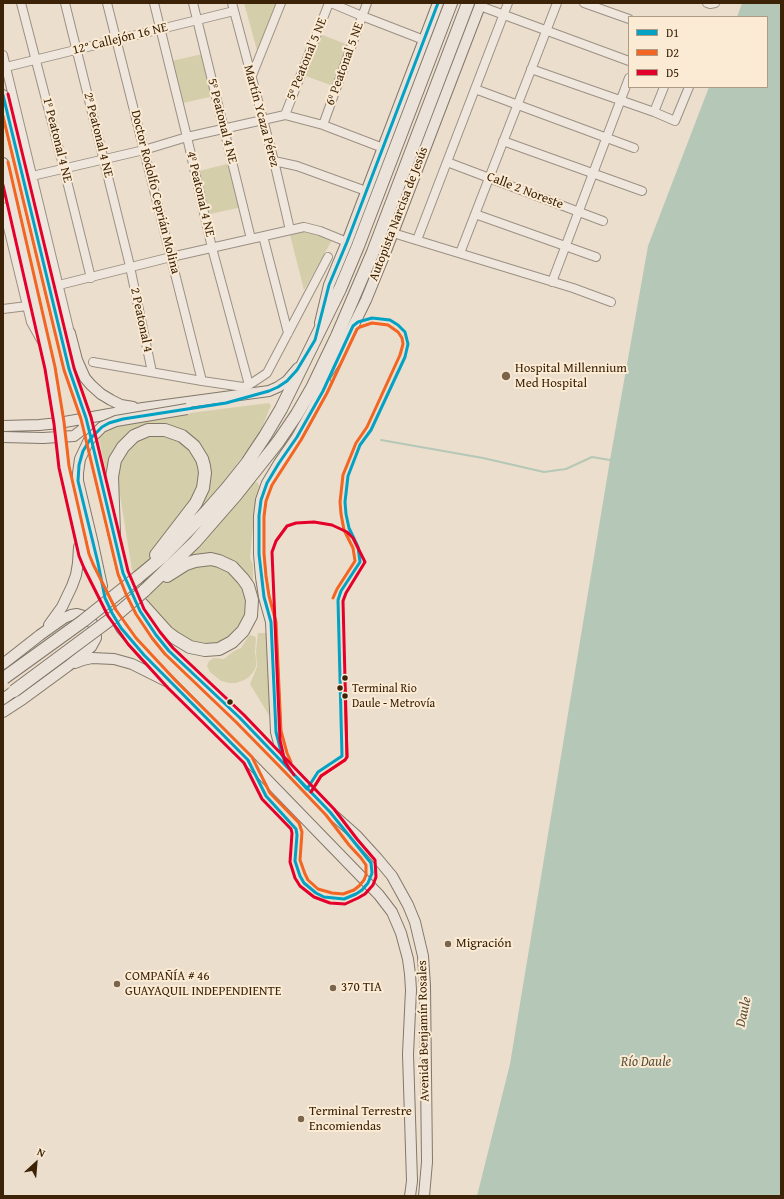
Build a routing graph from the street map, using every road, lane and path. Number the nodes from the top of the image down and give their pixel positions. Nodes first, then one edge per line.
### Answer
1 (21, 3) edge
2 (65, 3) edge
3 (107, 3) edge
4 (154, 3) edge
5 (193, 3) edge
6 (281, 3) edge
7 (330, 3) edge
8 (367, 3) edge
9 (438, 3) edge
10 (451, 3) edge
11 (508, 3) edge
12 (556, 3) edge
13 (584, 3) edge
14 (707, 3) edge
15 (715, 3) edge
16 (476, 4) edge
17 (599, 6) edge
18 (233, 7) edge
19 (503, 15) junction
20 (362, 16) junction
21 (628, 19) edge
22 (197, 20) junction
23 (160, 29) junction
24 (546, 30) junction
25 (116, 40) junction
26 (424, 40) junction
27 (77, 50) junction
28 (3, 55) edge
29 (36, 60) junction
30 (628, 61) edge
31 (6, 67) junction
32 (531, 69) junction
33 (251, 78) junction
34 (628, 81) edge
35 (664, 88) edge
36 (689, 88) edge
37 (475, 89) junction
38 (3, 95) edge
39 (620, 101) junction
40 (517, 105) junction
41 (654, 112) junction
42 (285, 115) junction
43 (262, 120) junction
44 (323, 124) junction
45 (224, 128) junction
46 (187, 137) junction
47 (606, 138) junction
48 (503, 141) junction
49 (383, 148) junction
50 (634, 148) dead end
51 (144, 150) junction
52 (104, 159) junction
53 (274, 161) junction
54 (447, 162) junction
55 (3, 163) edge
56 (64, 169) junction
57 (593, 174) junction
58 (32, 176) junction
59 (489, 178) junction
60 (366, 191) junction
61 (642, 192) dead end
62 (3, 207) edge
63 (578, 212) junction
64 (475, 214) junction
65 (603, 221) dead end
66 (290, 230) junction
67 (393, 233) junction
68 (263, 236) junction
69 (251, 239) junction
70 (417, 240) junction
71 (347, 242) junction
72 (565, 246) junction
73 (212, 248) junction
74 (460, 253) junction
75 (171, 257) junction
76 (328, 257) dead end
77 (596, 257) dead end
78 (130, 268) junction
79 (90, 278) junction
80 (552, 282) junction
81 (59, 285) junction
82 (611, 302) dead end
83 (27, 306) junction
84 (3, 309) edge
85 (70, 333) junction
86 (288, 333) junction
87 (315, 340) junction
88 (309, 351) junction
89 (339, 355) junction
90 (94, 362) dead end
91 (50, 368) junction
92 (69, 369) junction
93 (152, 372) junction
94 (202, 381) junction
95 (249, 385) junction
96 (269, 391) junction
97 (143, 408) junction
98 (297, 414) junction
99 (86, 418) junction
100 (59, 423) junction
101 (3, 426) edge
102 (61, 437) junction
103 (3, 440) edge
104 (210, 516) junction
105 (78, 527) junction
106 (114, 533) junction
107 (137, 578) junction
108 (144, 591) junction
109 (131, 592) junction
110 (104, 598) junction
111 (40, 635) junction
112 (3, 664) edge
113 (68, 666) junction
114 (4, 678) edge
115 (172, 684) junction
116 (14, 691) joint
117 (3, 699) edge
118 (3, 712) edge
119 (289, 769) junction
120 (410, 1196) edge
121 (424, 1196) edge

1 - 29 street, 1º Peatonal 4 NE
2 - 27 street, 2º Peatonal 4 NE
3 - 25 street, Doctor Rodolfo Ceprián Molina
4 - 23 street, 4º Peatonal 4 NE
5 - 22 street, 5º Peatonal 4 NE
6 - 33 street
7 - 20 street
7 - 42 street, 5º Peatonal 5 NE
8 - 20 street, 6º Peatonal 5 NE
9 - 26 main road, Autopista Narcisa de Jesús
10 - 87 highway, Autopista Narcisa de Jesús
11 - 19 street
12 - 24 street
13 - 17 street
14 - 15 street
16 - 19 street
16 - 67 main road, Autopista Narcisa de Jesús
16 - 98 highway, Autopista Narcisa de Jesús
17 - 21 street
18 - 22 street, 12° Callejón 16 NE
18 - 33 street, Martín Ycaza Pérez
19 - 24 street
19 - 37 street
20 - 26 street
20 - 44 street, 6º Peatonal 5 NE
22 - 23 street, 12° Callejón 16 NE
22 - 45 street, 5º Peatonal 4 NE
23 - 25 street, 12° Callejón 16 NE
23 - 46 street, 4º Peatonal 4 NE
24 - 30 street
24 - 32 street
25 - 27 street, 12° Callejón 16 NE
25 - 51 street, Doctor Rodolfo Ceprián Molina
26 - 49 main road, Autopista Narcisa de Jesús
27 - 29 street, 12° Callejón 16 NE
27 - 52 street, 2º Peatonal 4 NE
28 - 31 street
29 - 31 street, 12° Callejón 16 NE
29 - 56 street, 1º Peatonal 4 NE
31 - 58 street
32 - 39 street
32 - 40 street
33 - 43 street, Martín Ycaza Pérez
34 - 39 street
35 - 41 street
36 - 41 street
37 - 40 street
37 - 54 street
38 - 92 main road, Avenida Benjamín Rosales
39 - 41 street
39 - 47 street
40 - 47 street
40 - 48 street
42 - 43 street
42 - 44 street
43 - 45 street
43 - 53 street, Martín Ycaza Pérez
44 - 49 street
45 - 46 street
45 - 69 street, 5º Peatonal 4 NE
46 - 51 street
46 - 73 street, 4º Peatonal 4 NE
47 - 50 street
47 - 57 street
48 - 57 street
48 - 59 street
49 - 60 main road, Autopista Narcisa de Jesús
51 - 52 street
51 - 75 street, Doctor Rodolfo Ceprián Molina
52 - 56 street
52 - 78 street, 2º Peatonal 4 NE
53 - 60 street
53 - 66 street, Martín Ycaza Pérez
54 - 59 street, Calle 2 Noreste
54 - 70 street
55 - 91 main road
56 - 58 street
56 - 79 street, 1º Peatonal 4 NE
57 - 61 street
57 - 63 street
58 - 81 street
59 - 63 street, Calle 2 Noreste
59 - 64 street
60 - 71 main road, Autopista Narcisa de Jesús
62 - 83 street
63 - 65 street, Calle 2 Noreste
63 - 72 street
64 - 72 street
64 - 74 street
66 - 68 street
66 - 71 street
67 - 70 street
67 - 89 main road, Autopista Narcisa de Jesús
68 - 69 street
68 - 86 street
69 - 73 street
70 - 74 street
71 - 87 main road, Autopista Narcisa de Jesús
72 - 77 street
72 - 80 street
73 - 75 street
73 - 95 street, 4º Peatonal 4 NE
74 - 80 street
75 - 78 street
75 - 94 street, Doctor Rodolfo Ceprián Molina
76 - 86 street
78 - 79 street
78 - 93 street, 2 Peatonal 4
79 - 81 street
80 - 82 street
81 - 85 street
83 - 84 street
83 - 91 street
85 - 92 main road
85 - 97 main road
86 - 95 street
87 - 88 highway, Autopista Narcisa de Jesús
88 - 96 main road
88 - 104 highway, Autopista Narcisa de Jesús
89 - 98 main road, Autopista Narcisa de Jesús
89 - 119 main road
90 - 93 street
91 - 100 main road
92 - 99 main road, Avenida Benjamín Rosales
93 - 94 street
94 - 95 street
96 - 97 main road
96 - 110 main road, bridge
97 - 99 main road
98 - 104 highway, Autopista Narcisa de Jesús
99 - 100 main road
99 - 102 main road
99 - 106 main road, Avenida Benjamín Rosales
100 - 101 main road
100 - 102 main road
102 - 103 main road
102 - 105 main road
104 - 107 highway, Autopista Narcisa de Jesús
104 - 108 highway, Autopista Narcisa de Jesús
105 - 110 main road, Avenida Benjamín Rosales
105 - 111 main road
106 - 107 highway
106 - 109 main road, Avenida Benjamín Rosales
107 - 114 highway, Autopista Narcisa de Jesús, bridge
108 - 109 highway
108 - 116 highway, Autopista Narcisa de Jesús, bridge
109 - 119 main road, Avenida Benjamín Rosales
110 - 115 main road, Avenida Benjamín Rosales
111 - 112 main road
111 - 113 main road
113 - 115 main road
113 - 118 main road
115 - 120 main road, Avenida Benjamín Rosales
116 - 117 main road, Autopista Narcisa de Jesús
119 - 121 main road, Avenida Benjamín Rosales

